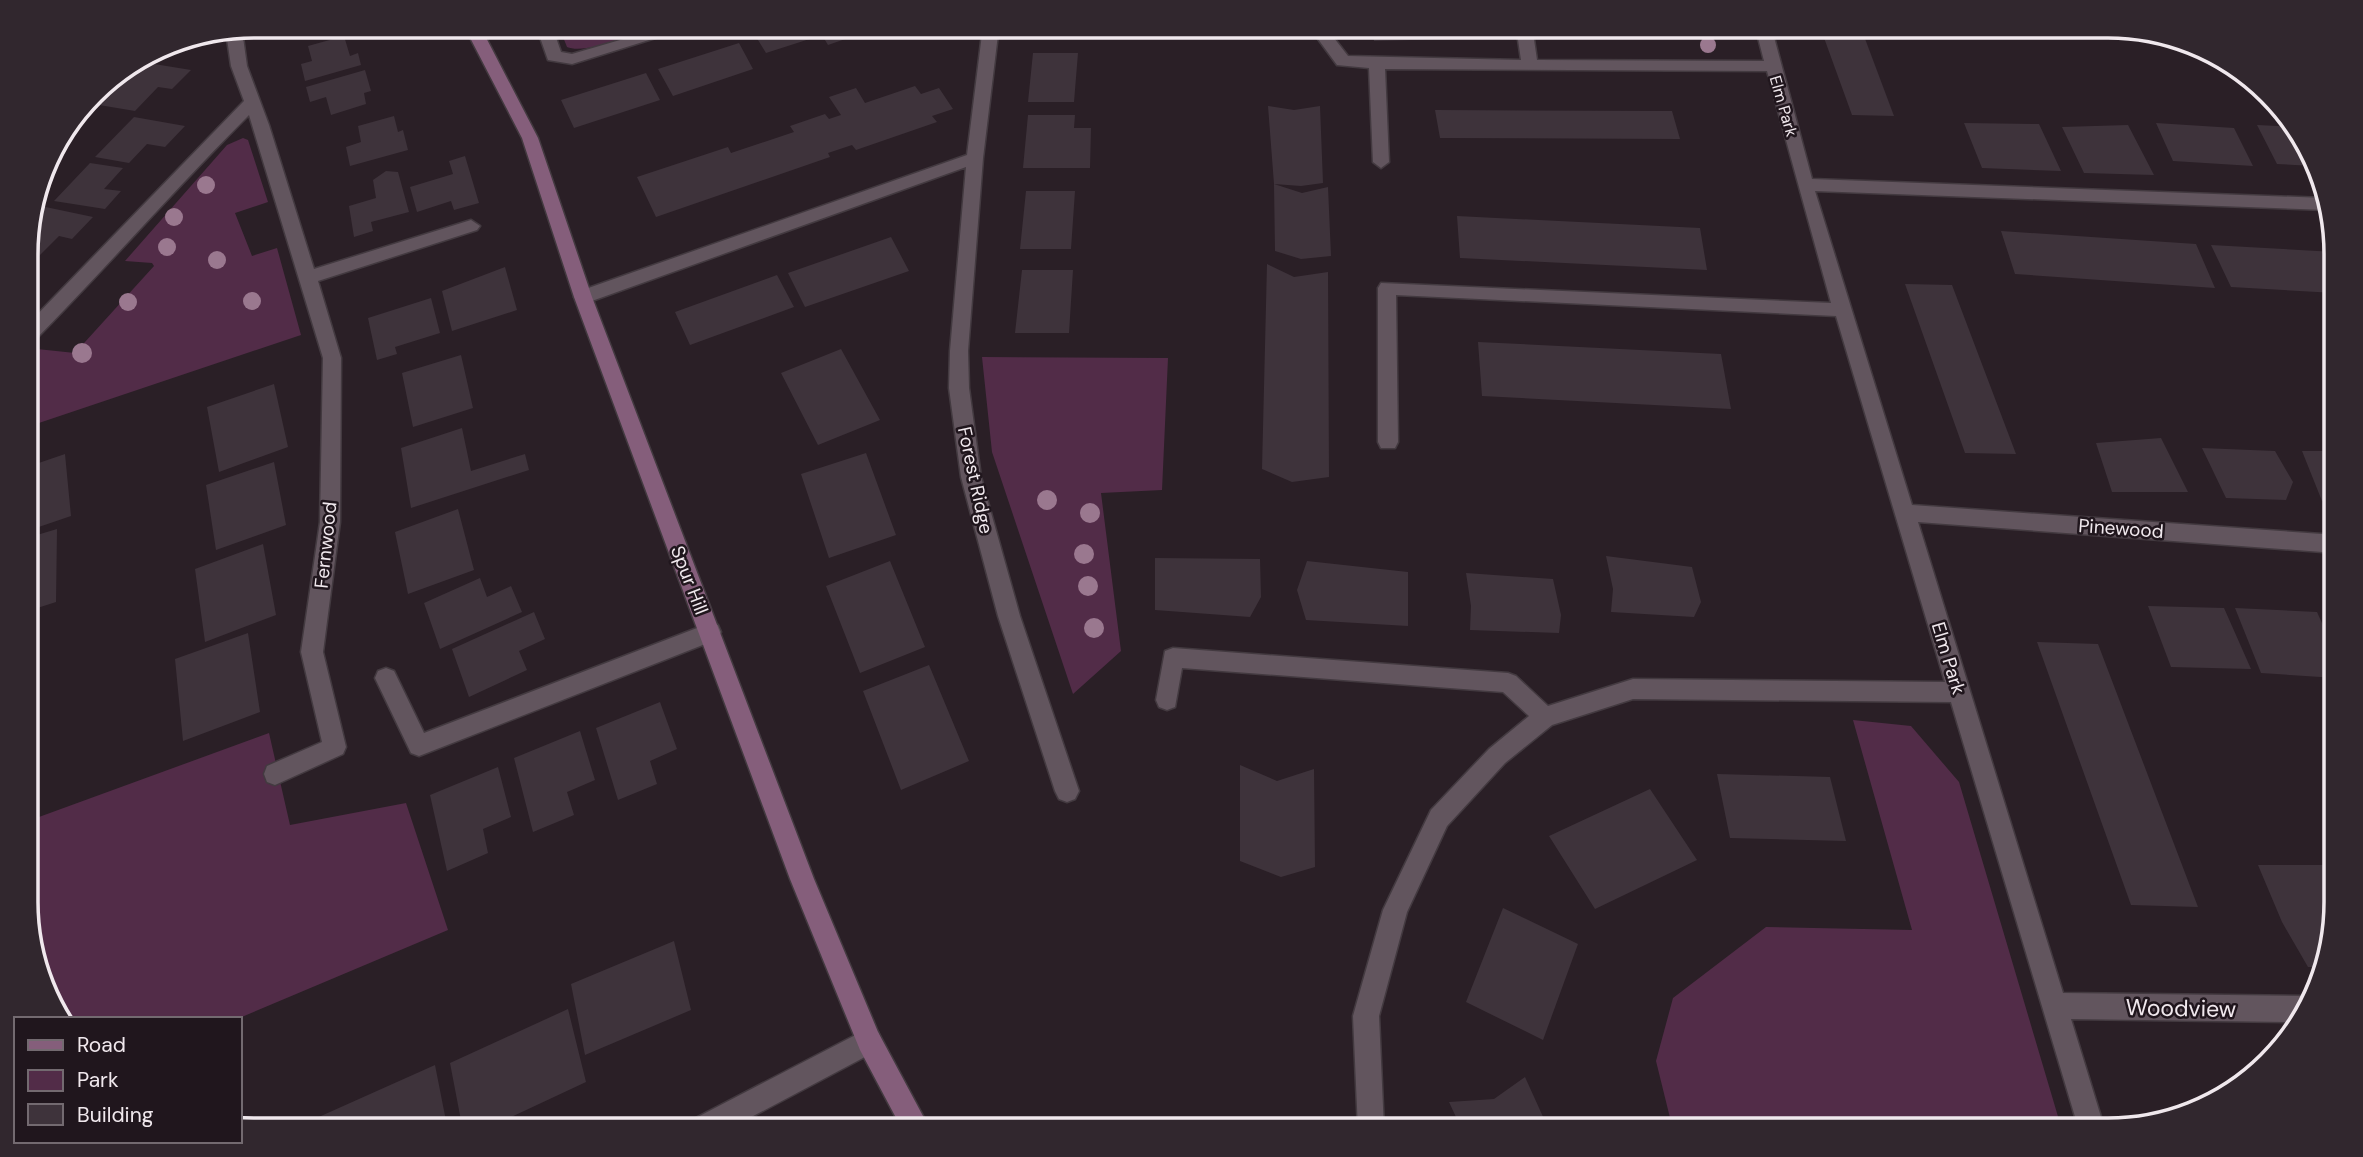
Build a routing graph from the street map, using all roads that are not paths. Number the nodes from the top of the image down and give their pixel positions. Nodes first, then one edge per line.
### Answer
1 (479, 39) edge
2 (548, 39) edge
3 (641, 39) edge
4 (989, 39) edge
5 (1326, 39) edge
6 (1526, 39) edge
7 (1766, 39) edge
8 (235, 40) edge
9 (1377, 64) junction
10 (1530, 65) junction
11 (1773, 66) junction
12 (252, 103) junction
13 (975, 158) junction
14 (1381, 162) dead end
15 (1807, 185) junction
16 (2318, 204) edge
17 (471, 226) dead end
18 (307, 278) junction
19 (583, 297) junction
20 (1845, 310) junction
21 (39, 325) edge
22 (1388, 442) dead end
23 (1906, 513) junction
24 (2324, 543) edge
25 (710, 632) junction
26 (386, 678) dead end
27 (1959, 692) junction
28 (1167, 700) dead end
29 (1545, 717) junction
30 (275, 774) dead end
31 (1067, 791) dead end
32 (2053, 1006) junction
33 (2296, 1009) edge
34 (869, 1041) junction
35 (722, 1118) edge
36 (911, 1118) edge
37 (1370, 1118) edge
38 (2088, 1118) edge

1 - 19 street, Spur Hill
2 - 3 street
4 - 13 street, Forest Ridge
5 - 9 street
6 - 10 street
7 - 11 street, Elm Park
8 - 12 street, Fernwood
9 - 10 street
9 - 14 street
10 - 11 street
11 - 15 street, Elm Park
12 - 18 street, Fernwood
12 - 21 street
13 - 19 street
13 - 31 street, Forest Ridge
15 - 16 street
15 - 20 street, Elm Park
17 - 18 street
18 - 30 street, Fernwood
19 - 25 street, Spur Hill
20 - 22 street
20 - 23 street, Elm Park
23 - 24 street, Pinewood
23 - 27 street, Elm Park
25 - 26 street
25 - 34 street, Spur Hill
27 - 29 street
27 - 32 street, Elm Park
28 - 29 street
29 - 37 street
32 - 33 street, Woodview
32 - 38 street, Elm Park
34 - 35 street
34 - 36 street, Spur Hill

